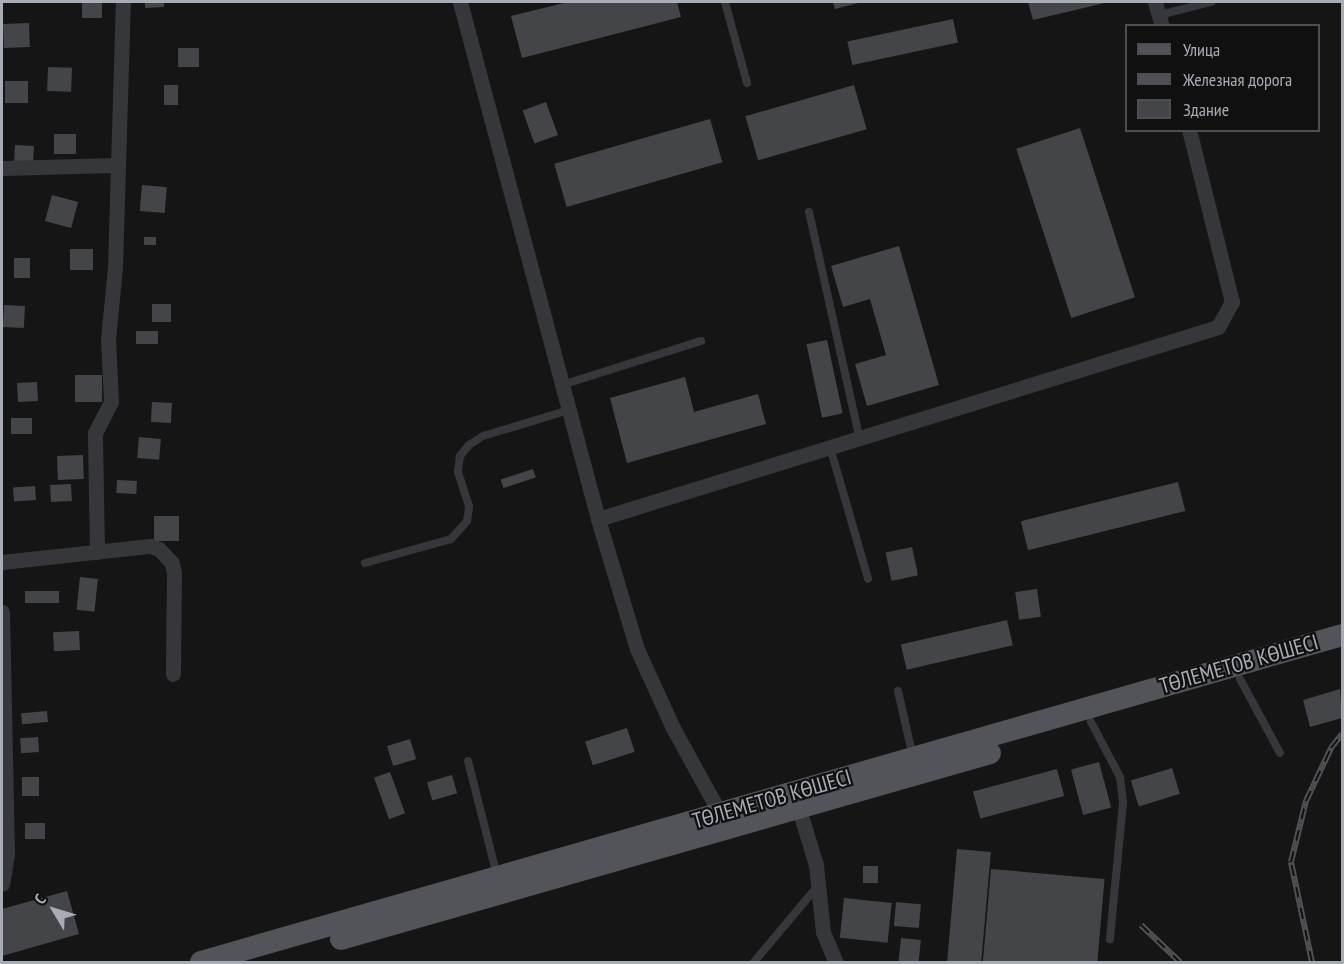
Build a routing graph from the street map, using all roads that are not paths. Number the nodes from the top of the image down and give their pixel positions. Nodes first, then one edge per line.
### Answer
1 (123, 2) edge
2 (459, 2) edge
3 (725, 2) edge
4 (1211, 2) edge
5 (1159, 14) edge
6 (747, 83) dead end
7 (1190, 132) edge
8 (115, 165) junction
9 (2, 168) edge
10 (809, 212) dead end
11 (701, 341) dead end
12 (562, 385) junction
13 (569, 410) junction
14 (859, 436) junction
15 (830, 445) junction
16 (598, 519) junction
17 (97, 552) junction
18 (2, 562) edge
19 (365, 563) dead end
20 (868, 579) dead end
21 (2, 612) edge
22 (1342, 634) edge
23 (1342, 649) edge
24 (173, 674) dead end
25 (1240, 679) junction
26 (898, 691) dead end
27 (1091, 723) junction
28 (1280, 753) dead end
29 (913, 758) junction
30 (468, 761) dead end
31 (799, 809) junction
32 (724, 822) junction
33 (498, 878) junction
34 (2, 884) edge
35 (819, 885) junction
36 (1110, 939) dead end
37 (201, 963) edge
38 (256, 963) edge
39 (754, 963) edge
40 (836, 963) edge

1 - 8 street
2 - 12 street
3 - 6 lane
4 - 5 lane
7 - 14 street
8 - 9 street
8 - 17 street
10 - 14 lane
11 - 12 lane
12 - 13 street
13 - 16 street
13 - 19 lane
14 - 15 street
15 - 16 street
15 - 20 lane
16 - 32 street
17 - 18 street
17 - 24 street
21 - 34 street
22 - 29 main road, ТӨЛЕМЕТОВ КӨШЕСІ
23 - 25 main road, ТӨЛЕМЕТОВ КӨШЕСІ
25 - 27 main road, ТӨЛЕМЕТОВ КӨШЕСІ
25 - 28 lane
26 - 29 lane
27 - 31 main road, ТӨЛЕМЕТОВ КӨШЕСІ
27 - 36 lane
29 - 32 main road, ТӨЛЕМЕТОВ КӨШЕСІ
30 - 33 lane
31 - 32 main road, ТӨЛЕМЕТОВ КӨШЕСІ
31 - 35 street
32 - 33 main road, ТӨЛЕМЕТОВ КӨШЕСІ
32 - 38 main road, ТӨЛЕМЕТОВ КӨШЕСІ
33 - 37 main road, ТӨЛЕМЕТОВ КӨШЕСІ
35 - 39 lane
35 - 40 street

